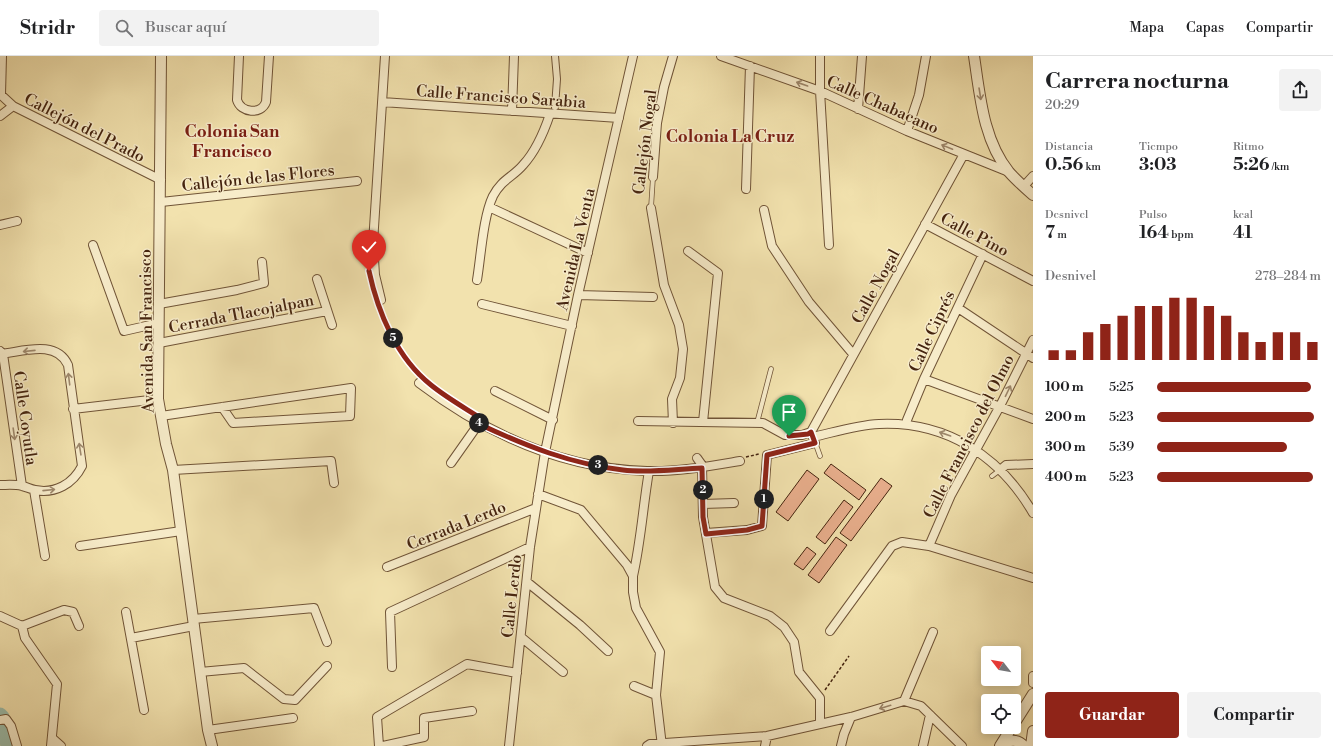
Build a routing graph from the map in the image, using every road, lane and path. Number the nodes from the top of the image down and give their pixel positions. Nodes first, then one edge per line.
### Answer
1 (2, 56) edge
2 (161, 56) edge
3 (239, 56) edge
4 (269, 56) edge
5 (385, 56) edge
6 (514, 56) edge
7 (555, 56) edge
8 (633, 56) edge
9 (673, 56) edge
10 (721, 56) edge
11 (820, 56) edge
12 (862, 56) edge
13 (926, 56) edge
14 (974, 56) edge
15 (750, 66) junction
16 (820, 91) junction
17 (0, 94) edge
18 (382, 102) junction
19 (13, 106) junction
20 (858, 109) junction
21 (552, 110) junction
22 (512, 111) junction
23 (0, 116) edge
24 (619, 118) junction
25 (907, 131) junction
26 (964, 154) junction
27 (1009, 172) junction
28 (653, 176) joint
29 (1033, 176) edge
30 (161, 180) junction
31 (357, 181) dead end
32 (1024, 186) junction
33 (746, 189) dead end
34 (1033, 195) edge
35 (161, 202) junction
36 (489, 207) junction
37 (651, 208) joint
38 (764, 210) dead end
39 (17, 221) dead end
40 (926, 224) junction
41 (0, 225) edge
42 (93, 245) dead end
43 (829, 245) dead end
44 (688, 251) dead end
45 (588, 253) junction
46 (983, 254) junction
47 (262, 262) dead end
48 (317, 278) dead end
49 (477, 280) dead end
50 (1033, 281) edge
51 (578, 295) junction
52 (653, 297) dead end
53 (379, 301) joint
54 (159, 304) junction
55 (482, 304) dead end
56 (958, 308) junction
57 (328, 311) junction
58 (159, 322) junction
59 (332, 325) dead end
60 (572, 326) junction
61 (1033, 340) edge
62 (159, 343) junction
63 (1, 353) edge
64 (853, 354) junction
65 (1030, 356) edge
66 (771, 368) dead end
67 (924, 379) junction
68 (422, 381) joint
69 (496, 391) dead end
70 (158, 399) junction
71 (1000, 406) junction
72 (222, 407) junction
73 (73, 409) junction
74 (161, 416) junction
75 (1033, 419) edge
76 (553, 420) junction
77 (907, 420) dead end
78 (481, 421) junction
79 (638, 421) dead end
80 (704, 422) junction
81 (673, 423) junction
82 (757, 424) junction
83 (813, 437) junction
84 (976, 449) junction
85 (546, 451) junction
86 (760, 453) dead end
87 (820, 456) dead end
88 (697, 458) dead end
89 (740, 460) joint
90 (451, 463) dead end
91 (1033, 464) edge
92 (702, 468) junction
93 (173, 470) junction
94 (1000, 470) junction
95 (649, 471) junction
96 (992, 476) dead end
97 (334, 483) dead end
98 (0, 486) edge
99 (22, 486) junction
100 (34, 490) junction
101 (538, 494) junction
102 (734, 503) dead end
103 (703, 504) junction
104 (536, 508) junction
105 (1033, 513) edge
106 (181, 531) junction
107 (706, 534) junction
108 (80, 546) dead end
109 (929, 546) junction
110 (530, 547) junction
111 (46, 556) dead end
112 (387, 567) dead end
113 (633, 576) junction
114 (1033, 578) edge
115 (527, 582) junction
116 (126, 612) dead end
117 (0, 616) edge
118 (194, 623) junction
119 (22, 626) junction
120 (79, 626) dead end
121 (830, 631) dead end
122 (934, 632) dead end
123 (521, 637) junction
124 (131, 638) junction
125 (327, 642) dead end
126 (608, 651) dead end
127 (849, 656) dead end
128 (327, 666) dead end
129 (392, 667) dead end
130 (200, 672) junction
131 (563, 672) dead end
132 (517, 673) junction
133 (1033, 676) edge
134 (1033, 683) edge
135 (634, 686) dead end
136 (656, 694) junction
137 (1033, 694) edge
138 (820, 698) junction
139 (904, 701) junction
140 (144, 710) dead end
141 (472, 711) dead end
142 (1021, 713) edge
143 (930, 715) junction
144 (852, 717) junction
145 (293, 718) dead end
146 (3, 720) edge
147 (820, 724) junction
148 (208, 730) junction
149 (1033, 731) edge
150 (1008, 734) edge
151 (767, 736) junction
152 (51, 742) edge
153 (662, 744) edge
154 (17, 746) edge
155 (61, 746) edge
156 (212, 746) edge
157 (379, 746) edge
158 (383, 746) edge
159 (509, 746) edge
160 (647, 746) edge
161 (766, 746) edge
162 (841, 746) edge
163 (923, 746) edge
164 (962, 746) edge
165 (1000, 746) edge
166 (1024, 746) edge
167 (1031, 746) edge

1 - 17 street
2 - 30 street, Avenida San Francisco
3 - 4 street
5 - 18 street
6 - 22 street
7 - 21 street
8 - 24 street, Avenida La Venta
9 - 28 street, Callejón Nogal
10 - 15 street, Calle Chabacano
11 - 16 street
12 - 20 street
13 - 25 street
14 -> 27 street
16 -> 15 street, Calle Chabacano
15 - 33 street
16 - 20 street, Calle Chabacano
16 - 43 street
17 - 19 street, Callejón del Prado
18 - 22 street, Calle Francisco Sarabia
18 - 53 street
19 - 23 street
19 - 30 street, Callejón del Prado
20 - 25 street, Calle Chabacano
21 - 22 street, Calle Francisco Sarabia
21 - 24 street, Calle Francisco Sarabia
21 - 36 street
24 - 45 street, Avenida La Venta
26 -> 25 street, Calle Chabacano
26 - 27 street, Calle Chabacano
26 - 40 street, Calle Nogal
27 - 32 street
28 - 37 lane, Callejón Nogal
29 - 32 street
30 - 35 street, Avenida San Francisco
31 - 35 street, Callejón de las Flores
32 - 34 street
35 - 54 street, Avenida San Francisco
36 - 45 street
36 - 49 street
37 - 81 street
38 - 64 street
39 - 41 street
40 - 46 street, Calle Pino
40 - 64 street, Calle Nogal
42 - 58 street
44 - 80 street
45 - 51 street, Avenida La Venta
46 - 50 street, Calle Pino
46 - 56 street, Calle Ciprés
47 - 54 street
48 - 57 street
51 - 52 street
51 - 60 street, Avenida La Venta
53 - 68 path
54 - 58 street, Avenida San Francisco
55 - 60 street
56 - 65 street
56 - 67 street, Calle Ciprés
57 - 59 street
57 - 62 street, Cerrada Tlacojalpan
58 - 62 street, Avenida San Francisco
60 - 76 street, Avenida La Venta
61 - 65 street, Calle Francisco del Olmo
62 - 70 street, Avenida San Francisco
73 -> 63 street
63 -> 99 street, Calle Coyutla
64 - 83 street, Calle Nogal
71 -> 65 street, Calle Francisco del Olmo
66 - 82 lane
67 - 71 street
67 - 77 street, Calle Ciprés
68 - 78 street
69 - 76 street
70 - 73 street
70 - 74 street, Avenida San Francisco
71 - 75 street
71 - 84 street, Calle Francisco del Olmo
72 - 72 street
72 - 74 street
100 -> 73 street
74 - 93 street, Avenida San Francisco
76 - 85 street, Avenida La Venta
78 - 85 street
78 - 90 street
79 - 81 street
80 - 81 street
80 - 82 street
82 - 83 street
84 -> 83 street
83 - 87 lane
83 - 107 street
84 - 94 street
84 - 109 street, Calle Francisco del Olmo
85 - 95 street
85 - 101 street, Calle Lerdo
86 - 89 path
88 - 92 street
89 - 92 street
91 - 94 street
92 - 95 street
92 - 103 street
93 - 97 street
93 - 106 street, Avenida San Francisco
94 - 96 lane
94 - 105 street
95 - 113 street
98 - 99 street
99 - 100 street
100 - 111 street
101 - 104 street, Calle Lerdo
101 - 113 street
102 - 103 street
103 - 107 street
104 - 110 street, Calle Lerdo
104 - 112 street, Cerrada Lerdo
106 - 108 street
106 - 118 street, Avenida San Francisco
107 - 138 street
109 - 114 street
109 - 121 street
110 - 115 street, Calle Lerdo
110 - 129 street
113 - 136 street
115 - 123 street, Calle Lerdo
115 - 126 street
116 - 124 street
117 - 119 street
118 - 124 street
118 - 125 street
118 - 130 street, Avenida San Francisco
119 - 120 street
119 - 152 street
122 - 139 street
123 - 131 street
123 - 132 street, Calle Lerdo
124 - 140 street
127 - 138 path
128 - 130 street
130 - 148 street, Avenida San Francisco
132 - 157 street
132 - 159 street, Calle Lerdo
133 - 134 street
135 - 136 street
136 - 153 street
137 - 142 street
138 - 147 street
139 - 143 street
139 -> 144 street
141 - 158 street
143 - 163 street
143 - 164 street
144 - 147 street
144 - 162 street
145 - 148 street
146 - 154 street
147 - 151 street
148 - 156 street, Avenida San Francisco
149 - 167 street
150 - 165 street
151 - 153 street
151 - 161 street
152 - 155 street
153 - 160 street
165 - 166 street

